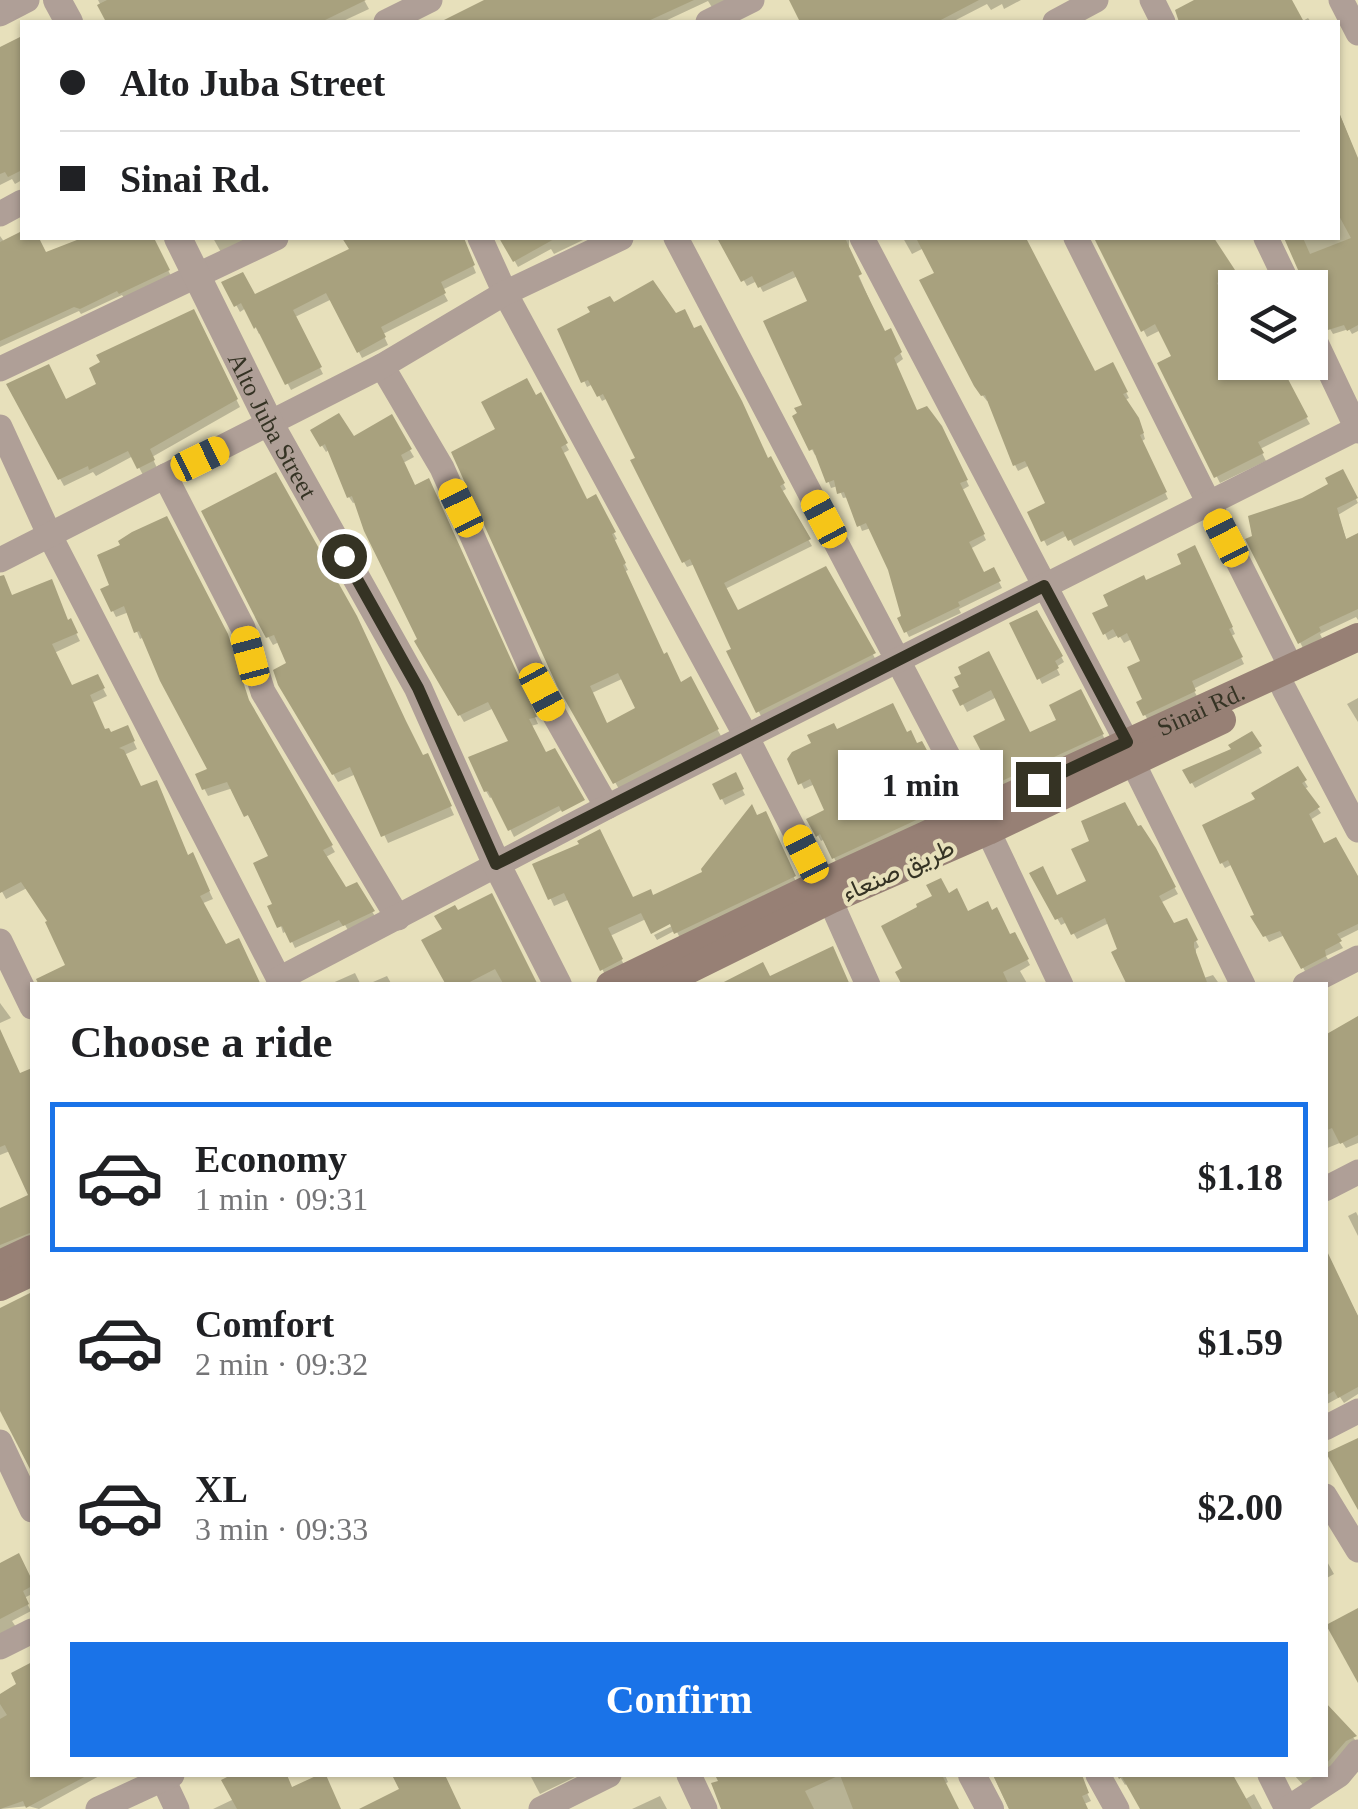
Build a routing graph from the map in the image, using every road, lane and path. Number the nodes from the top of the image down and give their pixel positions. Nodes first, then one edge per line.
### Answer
1 (27, 0) edge
2 (430, 0) edge
3 (752, 0) edge
4 (1341, 0) edge
5 (1086, 2) edge
6 (0, 14) edge
7 (390, 20) edge
8 (712, 20) edge
9 (1057, 20) edge
10 (1358, 33) edge
11 (179, 240) edge
12 (272, 240) edge
13 (481, 240) edge
14 (617, 240) edge
15 (677, 240) edge
16 (863, 240) edge
17 (1077, 240) edge
18 (1267, 240) edge
19 (1281, 270) edge
20 (197, 276) junction
21 (506, 293) junction
22 (382, 366) junction
23 (1328, 367) edge
24 (0, 369) edge
25 (270, 424) junction
26 (0, 427) edge
27 (1358, 429) edge
28 (165, 476) junction
29 (1209, 506) junction
30 (50, 536) junction
31 (0, 560) edge
32 (1044, 586) junction
33 (1358, 637) edge
34 (1358, 657) edge
35 (898, 660) junction
36 (1288, 679) junction
37 (746, 736) junction
38 (1130, 753) junction
39 (607, 807) junction
40 (983, 822) junction
41 (1358, 830) edge
42 (496, 864) junction
43 (825, 892) junction
44 (398, 918) junction
45 (0, 941) edge
46 (1358, 958) edge
47 (692, 978) edge
48 (280, 982) edge
49 (556, 982) edge
50 (617, 982) edge
51 (867, 982) edge
52 (1059, 982) edge
53 (1242, 982) edge
54 (1311, 982) edge
55 (30, 1002) edge
56 (1358, 1172) edge
57 (1328, 1187) edge
58 (30, 1250) edge
59 (0, 1264) edge
60 (30, 1273) edge
61 (0, 1287) edge
62 (1358, 1411) edge
63 (1328, 1426) edge
64 (0, 1442) edge
65 (1328, 1501) edge
66 (30, 1506) edge
67 (1358, 1550) edge
68 (30, 1632) edge
69 (0, 1648) edge
70 (1358, 1752) edge
71 (165, 1777) edge
72 (605, 1777) edge
73 (690, 1777) edge
74 (973, 1777) edge
75 (1099, 1777) edge
76 (1271, 1777) edge
77 (1348, 1782) edge
78 (98, 1809) edge
79 (177, 1809) edge
80 (542, 1809) edge
81 (706, 1809) edge
82 (990, 1809) edge
83 (1117, 1809) edge
84 (1287, 1809) edge

1 - 6 street
2 - 7 street
3 - 8 street
4 - 10 street
5 - 9 street
11 - 20 street, Alto Juba Street
12 - 20 street
13 - 21 street
14 - 21 street
15 - 35 street
16 - 32 street
17 - 29 street
18 - 19 street
20 - 24 street
20 - 25 street, Alto Juba Street
21 - 22 street
21 - 37 street
22 - 25 street
22 - 39 street
23 - 27 street
25 - 28 street
25 - 42 street, Alto Juba Street
26 - 30 street
27 - 29 street
28 - 30 street
28 - 44 street
29 - 32 street
29 - 36 street
30 - 31 street
30 - 48 street
32 - 35 street
32 - 38 street
33 - 36 main road
34 - 36 main road, طريق صنعاء
35 - 37 street
35 - 40 street
36 - 38 main road, طريق صنعاء
36 - 41 street
37 - 39 street
37 - 43 street
38 - 40 main road, طريق صنعاء
38 - 53 street
39 - 42 street
40 - 43 main road, طريق صنعاء
40 - 52 street
42 - 44 street
42 - 49 street, Alto Juba Street
43 - 47 main road, طريق صنعاء
43 - 50 main road
43 - 51 street
44 - 48 street
45 - 55 street
46 - 54 street
56 - 57 street
58 - 59 main road
60 - 61 main road
62 - 63 street
64 - 66 street
65 - 67 street
68 - 69 street
70 - 77 street
71 - 78 street
71 - 79 street
72 - 80 street
73 - 81 street
74 - 82 street
75 - 83 street
76 - 84 street
77 - 84 street

